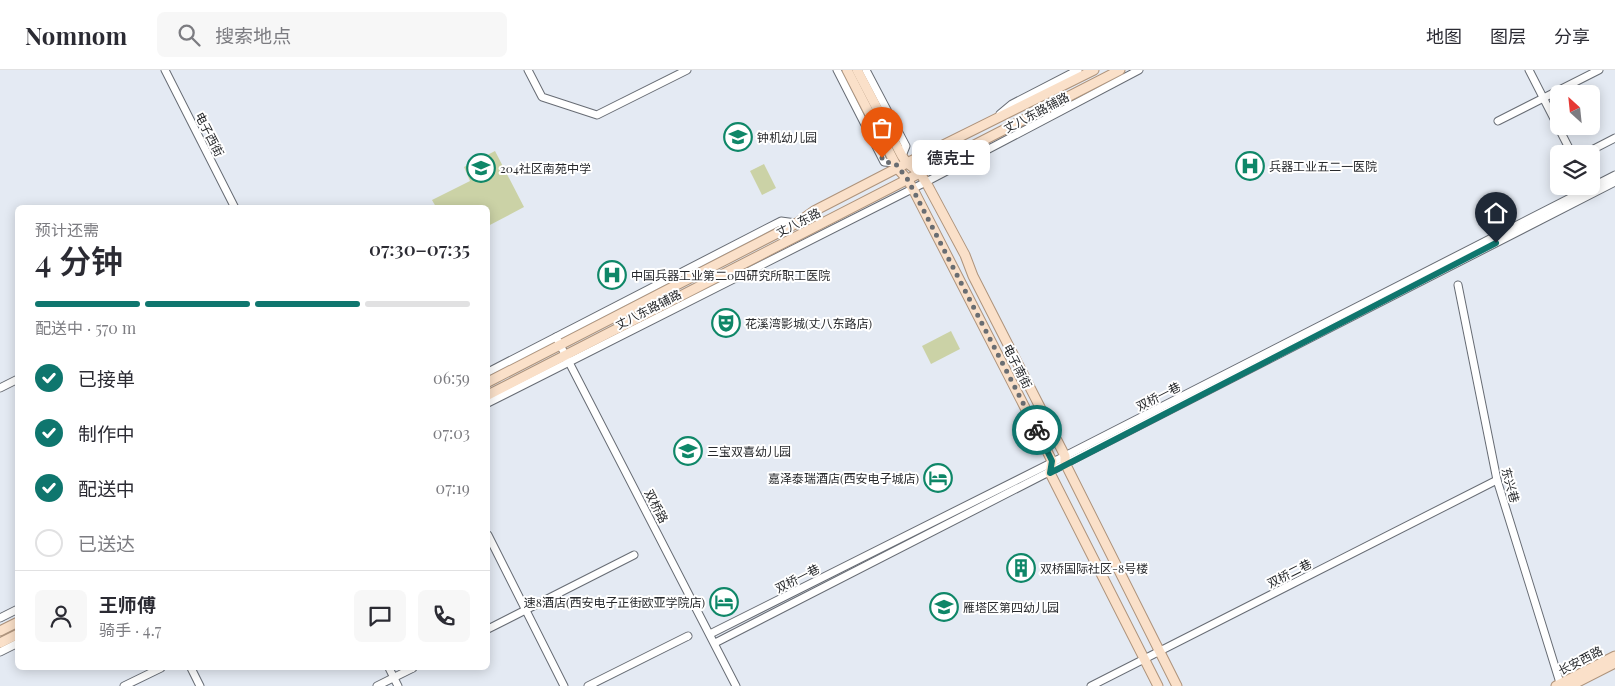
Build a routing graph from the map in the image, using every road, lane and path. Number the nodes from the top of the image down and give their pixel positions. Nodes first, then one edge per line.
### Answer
1 (165, 70) edge
2 (528, 70) edge
3 (687, 70) edge
4 (837, 70) edge
5 (847, 70) edge
6 (857, 70) edge
7 (866, 70) edge
8 (1078, 70) edge
9 (1094, 70) edge
10 (1120, 70) edge
11 (1140, 70) edge
12 (1529, 70) edge
13 (1599, 70) edge
14 (1544, 98) junction
15 (998, 116) junction
16 (1498, 121) dead end
17 (1615, 138) edge
18 (1568, 145) edge
19 (1600, 146) edge
20 (905, 159) junction
21 (896, 166) junction
22 (920, 173) junction
23 (1615, 175) edge
24 (908, 180) junction
25 (926, 182) junction
26 (1615, 182) edge
27 (912, 189) junction
28 (233, 205) edge
29 (1458, 285) dead end
30 (558, 341) junction
31 (568, 358) junction
32 (490, 371) edge
33 (15, 380) edge
34 (490, 381) edge
35 (0, 388) edge
36 (490, 394) edge
37 (490, 402) edge
38 (1065, 460) junction
39 (1052, 461) junction
40 (1050, 473) junction
41 (1497, 480) junction
42 (490, 539) edge
43 (634, 555) dead end
44 (15, 610) edge
45 (526, 610) junction
46 (0, 618) edge
47 (15, 624) edge
48 (490, 628) edge
49 (0, 631) edge
50 (710, 634) junction
51 (15, 636) edge
52 (688, 636) dead end
53 (0, 643) edge
54 (715, 643) junction
55 (15, 644) edge
56 (1160, 651) junction
57 (0, 652) edge
58 (1615, 656) edge
59 (1144, 659) junction
60 (1615, 663) edge
61 (157, 670) edge
62 (192, 670) edge
63 (390, 670) edge
64 (409, 670) edge
65 (394, 677) junction
66 (1559, 685) edge
67 (124, 686) edge
68 (200, 686) edge
69 (377, 686) edge
70 (398, 686) edge
71 (564, 686) edge
72 (588, 686) edge
73 (736, 686) edge
74 (1091, 686) edge
75 (1158, 686) edge
76 (1178, 686) edge
77 (1570, 686) edge

1 - 28 street, 电子西街
2 - 3 street
4 - 21 street
5 - 21 main road, 电子南街
6 - 20 main road
7 - 20 street
8 - 15 street, 丈八东路辅路
9 - 15 main road, 丈八东路
10 - 22 main road, 丈八东路
11 - 25 street, 丈八东路辅路
12 - 14 street
13 - 14 street
14 - 16 street
14 - 18 street
15 - 20 main road, 丈八东路
17 - 19 street
20 - 21 main road, 丈八东路
20 - 22 main road, 电子南街
21 - 24 main road, 电子南街
21 - 30 main road, 丈八东路
22 - 24 main road, 丈八东路
22 - 25 main road, 电子南街
23 - 38 street, 双桥一巷
24 - 27 main road, 电子南街
24 - 31 main road, 丈八东路
25 - 27 street, 丈八东路辅路
25 - 38 main road, 电子南街
26 - 38 street, 双桥一巷
27 - 31 street, 丈八东路辅路
27 - 39 main road, 电子南街
29 - 41 street, 东兴巷
30 - 31 street, 双桥路
30 - 32 street
30 - 34 main road, 丈八东路
31 - 36 main road, 丈八东路
31 - 37 street, 丈八东路辅路
31 - 50 street, 双桥路
33 - 35 street
38 - 39 street, 双桥一巷
38 - 40 street, 双桥一巷
38 - 56 main road, 电子南街
39 - 40 main road
39 - 50 street, 双桥一巷
40 - 54 street, 双桥一巷
40 - 59 main road
41 - 56 street, 双桥二巷
41 - 66 street, 东兴巷
42 - 45 street
43 - 45 street
44 - 46 street
45 - 48 street
45 - 71 street
47 - 49 main road
50 - 54 street, 双桥路
51 - 53 main road
52 - 72 street
54 - 73 street, 双桥路
55 - 57 street
56 - 59 street, 双桥二巷
56 - 76 main road, 电子南街
58 - 66 main road, 长安西路
59 - 74 street, 双桥二巷
59 - 75 main road
60 - 77 main road, 长安西路
61 - 67 street
62 - 68 street
63 - 65 street
64 - 65 street
65 - 69 street
65 - 70 street

